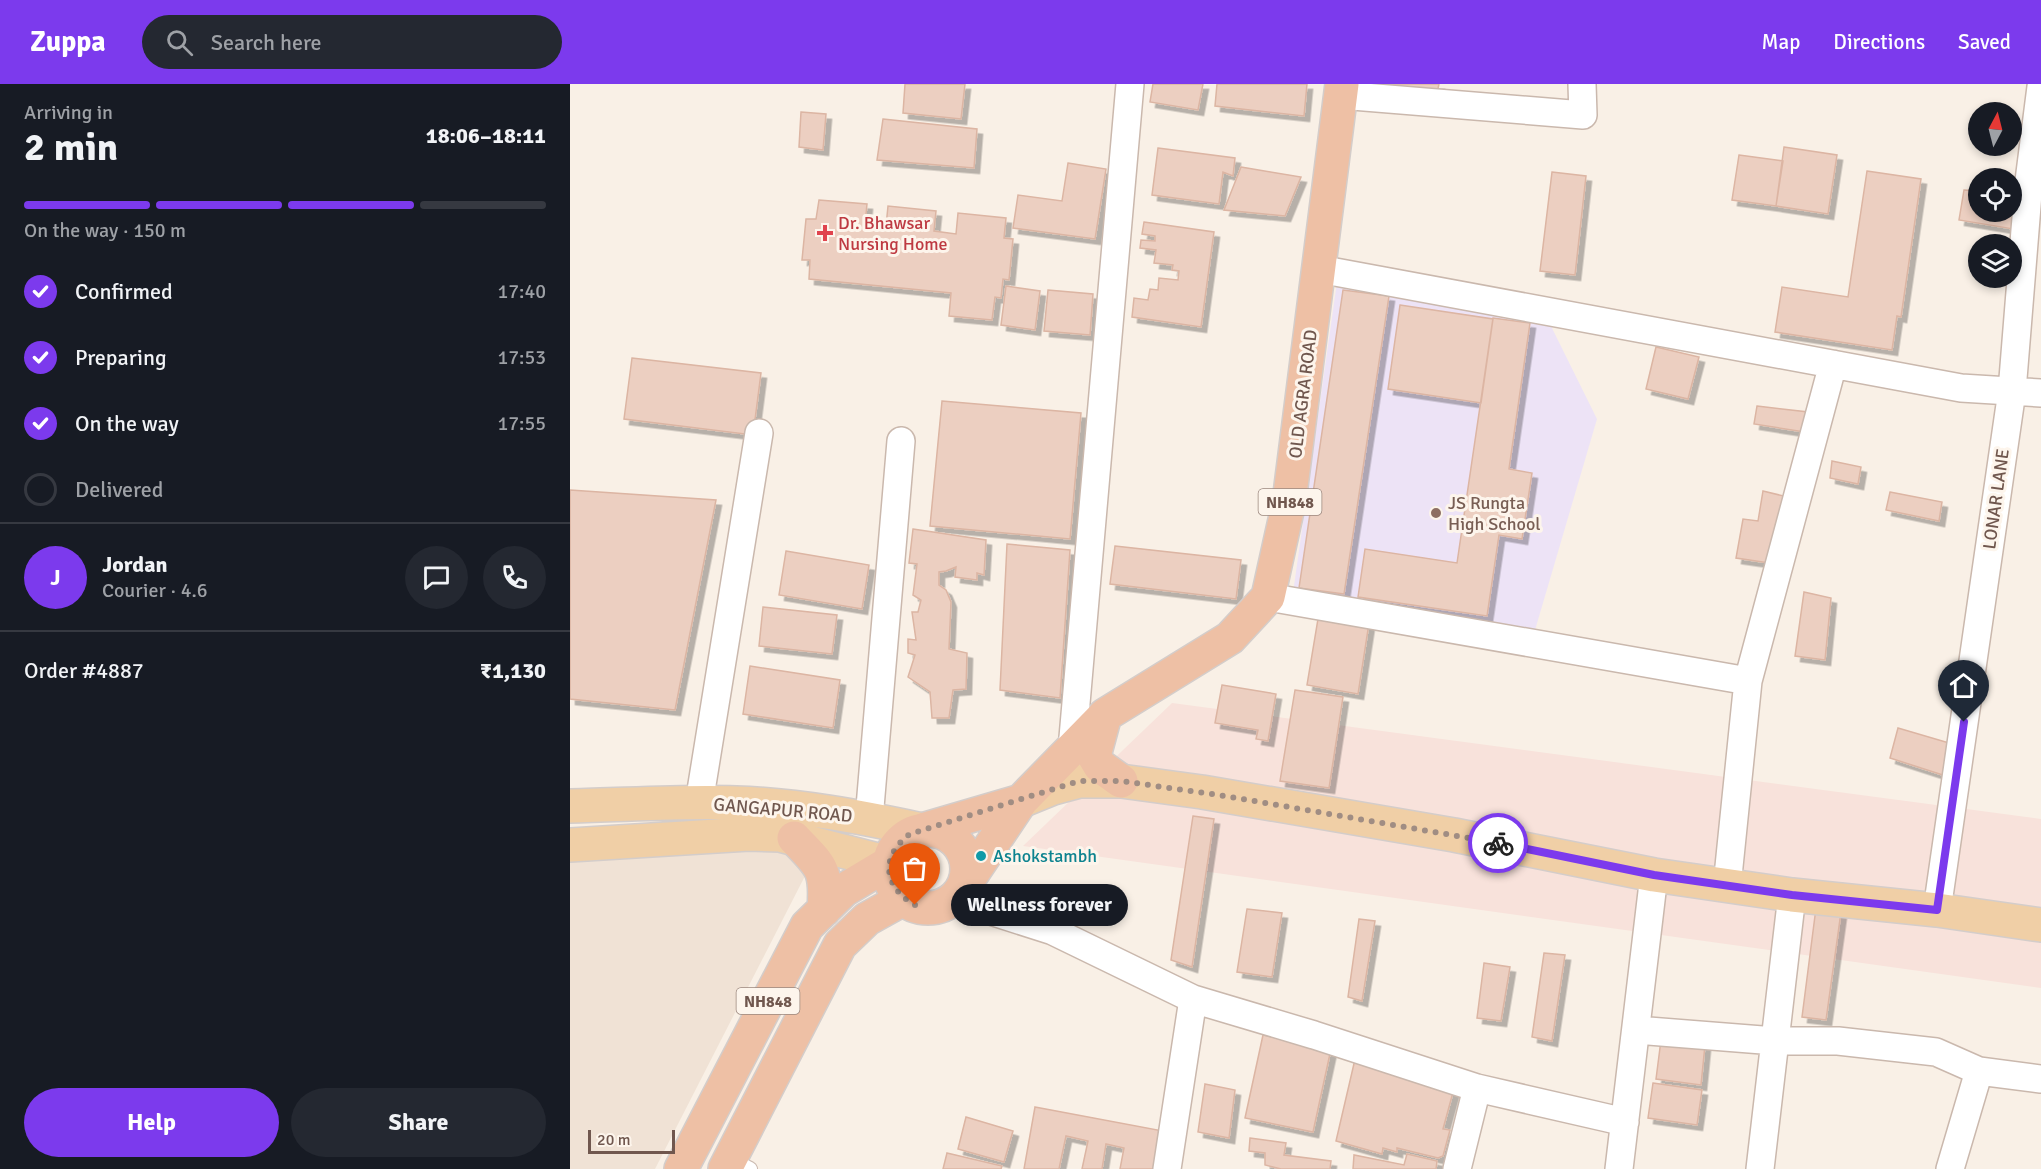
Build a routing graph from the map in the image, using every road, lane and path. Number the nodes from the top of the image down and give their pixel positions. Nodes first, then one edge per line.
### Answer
1 (1130, 84) edge
2 (1582, 84) edge
3 (2041, 87) edge
4 (1341, 89) edge
5 (1318, 269) junction
6 (1833, 364) junction
7 (2012, 391) junction
8 (2041, 393) edge
9 (759, 433) dead end
10 (901, 441) dead end
11 (1268, 597) junction
12 (1748, 681) junction
13 (1105, 715) junction
14 (1072, 749) junction
15 (1121, 781) junction
16 (1021, 801) junction
17 (699, 803) junction
18 (570, 806) edge
19 (869, 819) junction
20 (922, 830) junction
21 (794, 838) junction
22 (570, 845) edge
23 (889, 863) junction
24 (1654, 875) junction
25 (1727, 886) junction
26 (958, 894) junction
27 (1792, 895) junction
28 (903, 899) junction
29 (824, 910) junction
30 (1937, 910) junction
31 (2041, 925) edge
32 (1193, 999) junction
33 (1636, 1030) junction
34 (1775, 1041) junction
35 (1979, 1071) junction
36 (2041, 1079) edge
37 (1477, 1088) junction
38 (1625, 1122) junction
39 (735, 1166) edge
40 (681, 1169) edge
41 (1167, 1169) edge
42 (1457, 1169) edge
43 (1619, 1169) edge
44 (1760, 1169) edge
45 (1950, 1169) edge

1 - 14 street
2 - 4 street
3 - 7 street, LONAR LANE
4 - 5 highway, OLD AGRA ROAD / NH848
5 - 6 street
5 - 11 highway, OLD AGRA ROAD / NH848
6 - 7 street
6 - 12 street
7 - 8 street
7 - 30 street, LONAR LANE
9 - 17 street
10 - 19 street
11 - 12 street
11 - 13 highway, OLD AGRA ROAD / NH848
12 - 25 street
13 - 14 highway, OLD AGRA ROAD / NH848
13 - 15 highway
14 - 16 highway, OLD AGRA ROAD / NH848
15 - 16 main road
15 - 24 main road
16 - 20 highway, OLD AGRA ROAD / NH848
16 - 26 highway, OLD AGRA ROAD / NH848
17 - 18 main road, GANGAPUR ROAD
17 - 19 main road, GANGAPUR ROAD
19 - 20 main road, GANGAPUR ROAD
20 - 23 highway, NH848
20 - 26 highway
21 - 22 main road, GANGAPUR ROAD
21 - 23 main road, GANGAPUR ROAD
21 - 29 highway
23 - 28 highway
23 - 29 highway, NH848
24 - 25 main road
24 - 33 street
25 - 27 main road
26 - 28 highway
26 - 32 street
27 - 30 main road
27 - 34 street
28 - 39 highway, NH848
29 - 40 highway, NH848
30 - 31 main road
32 - 37 street
32 - 41 street
33 - 34 street
33 - 38 street
34 - 35 street
34 - 44 street
35 - 36 street
35 - 45 street
37 - 38 street
37 - 42 street
38 - 43 street

